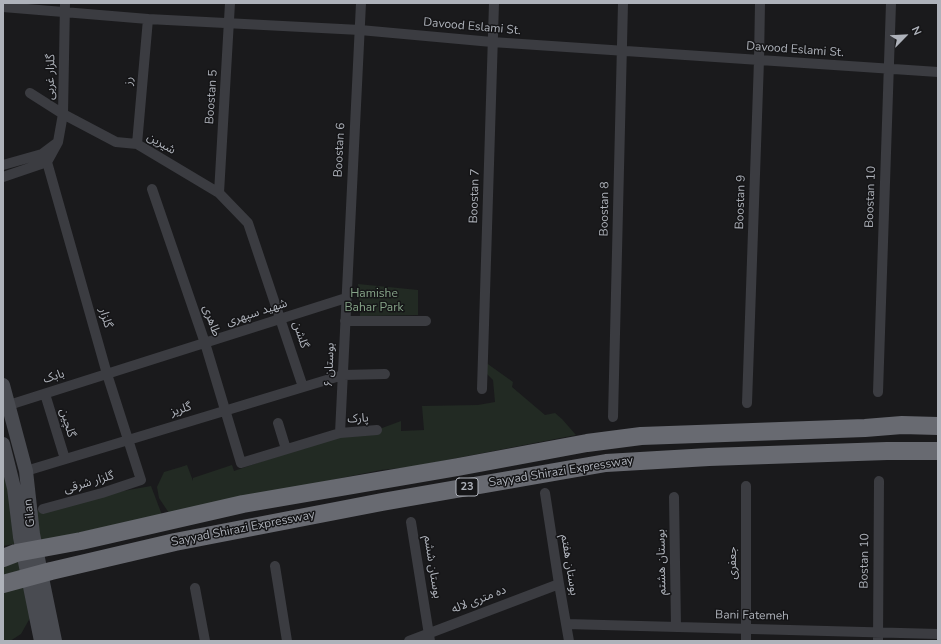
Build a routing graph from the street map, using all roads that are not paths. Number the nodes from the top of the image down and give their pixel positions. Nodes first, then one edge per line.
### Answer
1 (230, 3) edge
2 (361, 3) edge
3 (494, 3) edge
4 (623, 3) edge
5 (760, 3) edge
6 (891, 3) edge
7 (3, 6) edge
8 (65, 8) edge
9 (148, 19) junction
10 (230, 23) junction
11 (360, 30) junction
12 (492, 42) junction
13 (622, 51) junction
14 (759, 60) junction
15 (889, 69) junction
16 (938, 72) edge
17 (30, 93) dead end
18 (63, 114) junction
19 (58, 142) junction
20 (137, 144) junction
21 (47, 162) junction
22 (3, 165) edge
23 (3, 177) edge
24 (152, 189) dead end
25 (219, 193) junction
26 (248, 223) joint
27 (346, 298) junction
28 (281, 319) junction
29 (426, 321) dead end
30 (345, 322) junction
31 (205, 343) junction
32 (107, 374) junction
33 (385, 374) dead end
34 (343, 375) junction
35 (3, 385) edge
36 (304, 387) junction
37 (482, 389) dead end
38 (878, 392) dead end
39 (45, 394) junction
40 (747, 403) dead end
41 (9, 405) junction
42 (224, 411) junction
43 (613, 417) dead end
44 (278, 423) dead end
45 (938, 426) edge
46 (377, 430) dead end
47 (340, 433) junction
48 (128, 440) junction
49 (3, 444) edge
50 (286, 449) junction
51 (938, 451) edge
52 (65, 459) junction
53 (241, 463) joint
54 (26, 471) junction
55 (141, 480) joint
56 (879, 481) dead end
57 (746, 486) dead end
58 (545, 494) dead end
59 (674, 497) dead end
60 (43, 509) dead end
61 (411, 522) dead end
62 (15, 547) edge
63 (275, 566) dead end
64 (3, 584) edge
65 (559, 584) junction
66 (195, 588) dead end
67 (39, 600) junction
68 (566, 624) junction
69 (676, 627) junction
70 (746, 629) junction
71 (938, 634) edge
72 (430, 637) edge
73 (878, 637) edge
74 (41, 641) edge
75 (55, 641) edge
76 (205, 641) edge
77 (288, 641) edge
78 (410, 641) edge
79 (569, 641) edge
80 (746, 641) edge

1 - 10 street, Boostan 5
2 - 11 street, Boostan 6
3 - 12 street, Boostan 7
4 - 13 street, Boostan 8
5 - 14 street, Boostan 9
6 - 15 street, Boostan 10
7 - 8 street, Davood Eslami St.
8 - 9 street, Davood Eslami St.
8 - 18 street, گلزار غربی
9 - 10 street, Davood Eslami St.
9 - 20 street, رز
10 - 11 street, Davood Eslami St.
10 - 25 street, Boostan 5
11 - 12 street, Davood Eslami St.
11 - 27 street, Boostan 6
12 - 13 street, Davood Eslami St.
12 - 37 street, Boostan 7
13 - 14 street, Davood Eslami St.
13 - 43 street, Boostan 8
14 - 15 street, Davood Eslami St.
14 - 40 street, Boostan 9
15 - 16 street, Davood Eslami St.
15 - 38 street, Boostan 10
17 - 18 street, شیرین
18 - 19 street, گلزار غربی
18 - 20 street, شیرین
19 - 21 street, گلزار غربی
19 - 22 street
20 - 25 street, شیرین
21 - 23 street
21 - 32 street, گلزار
24 - 31 street, طاهری
25 - 26 street, شیرین
26 - 28 street, گلشن
27 - 28 street, شهید سپهری
27 - 30 street, بوستان ۶
28 - 31 street, شهید سپهری
28 - 36 street, گلشن
29 - 30 street
30 - 34 street, بوستان ۶
31 - 32 street, شهید سپهری
31 - 42 street, طاهری
32 - 39 street, بابک
32 - 48 street, گلزار
33 - 34 street, گلریز
34 - 36 street, گلریز
34 - 47 street, بوستان ۶
35 - 41 main road, Gilan
36 - 42 street, گلریز
39 - 41 street, بابک
39 - 52 street, گلچین
41 - 54 main road, Gilan
42 - 48 street, گلریز
42 - 53 street, طاهری
44 - 50 street
45 - 62 highway, Sayyad Shirazi Expressway / 23
46 - 47 street, پارک
47 - 50 street, پارک
48 - 52 street, گلریز
48 - 55 street, گلزار
49 - 62 main road, Gilan
50 - 53 street, پارک
51 - 64 highway, Sayyad Shirazi Expressway / 23
52 - 54 street, گلریز
54 - 62 main road, Gilan
55 - 60 street, گلزار شرقی
56 - 73 street, Bostan 10
57 - 70 street, جعفری
58 - 65 street, بوستان هفتم
59 - 69 street, بوستان هشتم
61 - 72 street, بوستان ششم
62 - 67 main road, Gilan
63 - 77 street
65 - 68 street, بوستان هفتم
65 - 72 street, ده متری لاله
66 - 76 street
67 - 74 main road, Gilan
67 - 75 main road, Gilan
68 - 69 street, Bani Fatemeh
68 - 79 street, بوستان هفتم
69 - 70 street, Bani Fatemeh
70 - 73 street, Bani Fatemeh
70 - 80 street, جعفری
71 - 73 street, Bani Fatemeh
72 - 78 street, ده متری لاله

